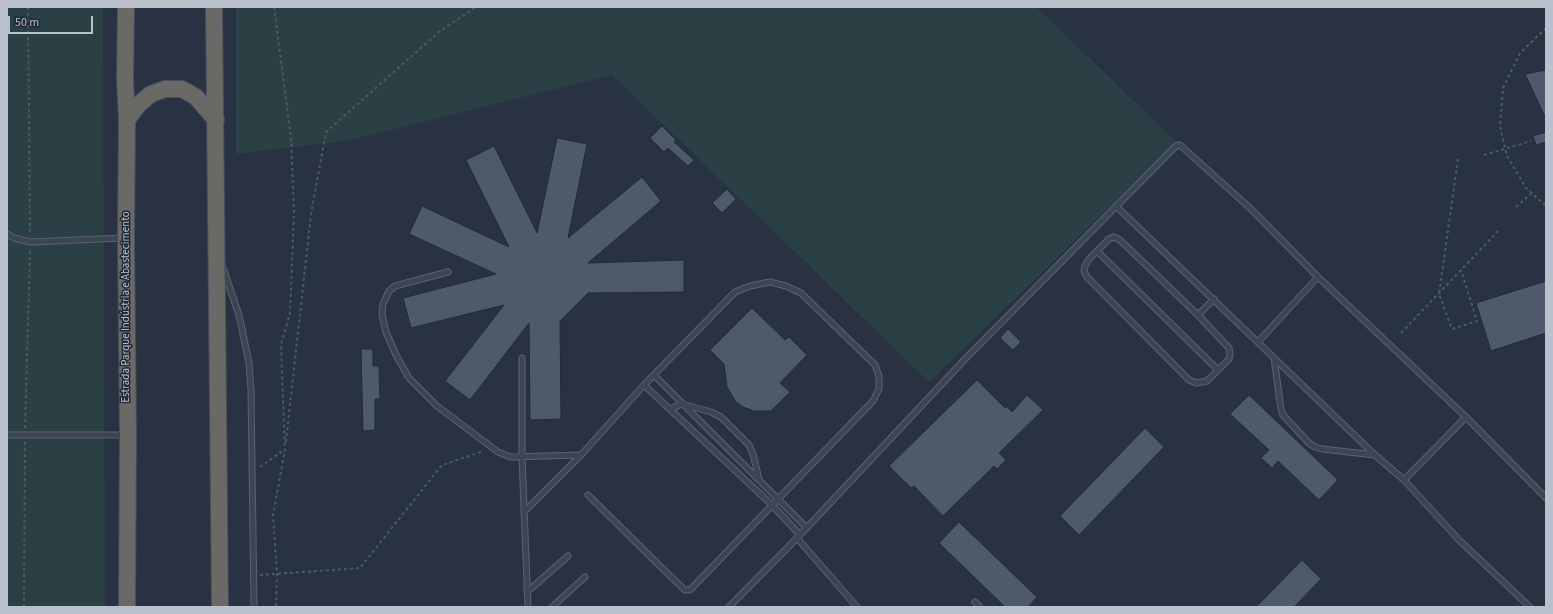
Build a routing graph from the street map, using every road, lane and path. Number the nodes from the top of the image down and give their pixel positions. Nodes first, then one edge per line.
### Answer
1 (28, 7) edge
2 (119, 7) edge
3 (126, 7) edge
4 (214, 7) edge
5 (274, 7) edge
6 (476, 7) edge
7 (1546, 28) edge
8 (125, 80) junction
9 (127, 120) junction
10 (216, 120) junction
11 (1531, 140) dead end
12 (1505, 148) junction
13 (1484, 155) dead end
14 (1458, 159) dead end
15 (1532, 193) junction
16 (1116, 206) junction
17 (1546, 206) edge
18 (1516, 207) dead end
19 (1500, 229) dead end
20 (7, 234) edge
21 (126, 238) junction
22 (30, 242) junction
23 (216, 249) junction
24 (1097, 251) junction
25 (1461, 270) junction
26 (448, 272) dead end
27 (1318, 277) junction
28 (1439, 294) junction
29 (1214, 299) junction
30 (1198, 315) junction
31 (1401, 333) dead end
32 (1258, 342) junction
33 (522, 358) dead end
34 (1274, 358) junction
35 (1218, 370) junction
36 (654, 375) junction
37 (644, 385) junction
38 (682, 404) junction
39 (670, 409) junction
40 (1466, 417) junction
41 (7, 434) edge
42 (25, 434) junction
43 (128, 434) junction
44 (493, 448) junction
45 (285, 450) junction
46 (581, 455) junction
47 (1375, 455) junction
48 (522, 457) junction
49 (252, 472) junction
50 (759, 480) junction
51 (1404, 480) junction
52 (588, 495) dead end
53 (1546, 498) edge
54 (778, 499) junction
55 (772, 505) junction
56 (524, 512) junction
57 (807, 528) junction
58 (799, 537) junction
59 (568, 556) dead end
60 (277, 574) junction
61 (253, 575) junction
62 (585, 577) dead end
63 (527, 592) junction
64 (975, 602) dead end
65 (24, 607) edge
66 (127, 607) edge
67 (220, 607) edge
68 (254, 607) edge
69 (276, 607) edge
70 (528, 607) edge
71 (552, 607) edge
72 (729, 607) edge
73 (857, 607) edge
74 (980, 607) edge
75 (1530, 607) edge

1 - 22 path
2 - 8 highway
3 - 8 highway, Estrada Parque Indústria e Abastecimento
4 - 10 highway
5 - 45 path
6 - 45 path
7 - 12 path
8 - 9 highway, Estrada Parque Indústria e Abastecimento
9 - 10 highway
9 - 21 highway, Estrada Parque Indústria e Abastecimento
10 - 23 highway
11 - 12 path
12 - 13 path
12 - 15 path
14 - 28 path
15 - 17 path
15 - 18 path
16 - 27 lane
16 - 29 lane
16 - 57 lane
19 - 25 path
20 - 22 lane
21 - 22 lane
21 - 43 highway, Estrada Parque Indústria e Abastecimento
22 - 42 path
23 - 49 lane
23 - 67 highway
24 - 30 lane
24 - 35 lane
24 - 35 lane
25 - 28 path
25 - 28 path
26 - 44 lane
27 - 32 lane
27 - 40 lane
28 - 31 path
29 - 30 lane
29 - 32 lane
30 - 35 lane
32 - 34 lane
33 - 48 lane
34 - 47 lane
34 - 47 lane
36 - 37 lane
36 - 38 lane
36 - 54 lane
37 - 39 lane
37 - 46 lane
38 - 39 lane
38 - 50 lane
38 - 50 lane
39 - 55 lane
40 - 51 lane
40 - 53 lane
41 - 42 lane
42 - 43 lane
42 - 65 path
43 - 66 highway, Estrada Parque Indústria e Abastecimento
44 - 48 lane
44 - 60 path
45 - 49 path
45 - 60 path
46 - 48 lane
46 - 56 lane
47 - 51 lane
48 - 56 lane
49 - 61 lane
50 - 54 lane
51 - 75 lane
52 - 55 lane
54 - 55 lane
54 - 57 lane
55 - 58 lane
56 - 63 lane
57 - 58 lane
58 - 72 lane
58 - 73 lane
59 - 63 lane
60 - 61 path
60 - 69 path
61 - 68 lane
62 - 71 lane
63 - 70 lane
64 - 74 lane

